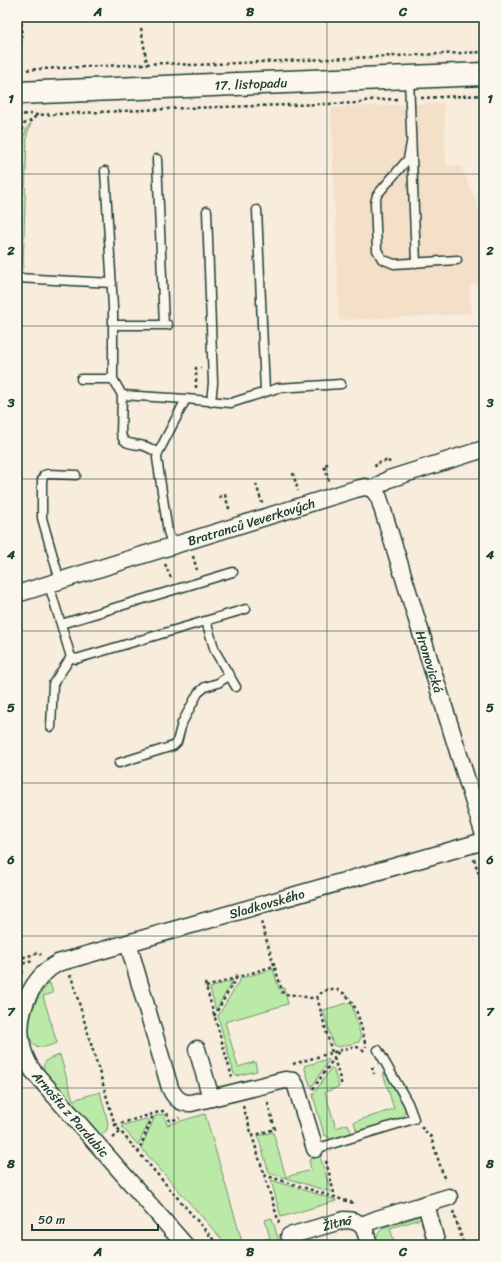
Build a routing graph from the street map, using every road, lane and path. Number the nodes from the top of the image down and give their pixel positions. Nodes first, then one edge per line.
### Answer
1 (22, 17) edge
2 (141, 28) dead end
3 (21, 36) junction
4 (17, 42) edge
5 (461, 49) dead end
6 (484, 52) edge
7 (462, 53) junction
8 (147, 64) junction
9 (484, 74) edge
10 (409, 77) junction
11 (17, 94) edge
12 (484, 95) edge
13 (410, 98) junction
14 (17, 115) edge
15 (37, 115) junction
16 (412, 144) junction
17 (17, 154) edge
18 (157, 159) dead end
19 (105, 171) dead end
20 (257, 210) dead end
21 (207, 211) dead end
22 (456, 260) dead end
23 (416, 263) junction
24 (17, 278) edge
25 (112, 283) junction
26 (113, 325) junction
27 (212, 368) junction
28 (81, 378) dead end
29 (112, 379) junction
30 (341, 384) dead end
31 (265, 391) junction
32 (122, 395) junction
33 (186, 399) junction
34 (196, 400) junction
35 (211, 402) junction
36 (484, 449) edge
37 (158, 453) junction
38 (389, 460) dead end
39 (331, 463) dead end
40 (376, 468) dead end
41 (293, 473) dead end
42 (76, 475) dead end
43 (329, 482) dead end
44 (256, 484) dead end
45 (373, 489) junction
46 (299, 491) dead end
47 (219, 497) dead end
48 (262, 503) dead end
49 (231, 513) dead end
50 (173, 546) junction
51 (195, 551) dead end
52 (161, 562) dead end
53 (233, 572) dead end
54 (201, 582) junction
55 (54, 583) junction
56 (175, 590) junction
57 (17, 594) edge
58 (246, 609) dead end
59 (206, 621) junction
60 (61, 624) junction
61 (71, 657) junction
62 (230, 675) junction
63 (236, 687) dead end
64 (51, 727) dead end
65 (119, 763) dead end
66 (484, 835) edge
67 (484, 841) edge
68 (475, 861) dead end
69 (484, 890) edge
70 (261, 922) dead end
71 (128, 943) junction
72 (39, 953) dead end
73 (17, 959) edge
74 (43, 963) junction
75 (17, 965) edge
76 (274, 966) junction
77 (236, 974) dead end
78 (237, 977) junction
79 (66, 979) dead end
80 (205, 983) dead end
81 (206, 987) junction
82 (317, 997) junction
83 (214, 1016) junction
84 (197, 1049) dead end
85 (378, 1050) dead end
86 (339, 1051) junction
87 (368, 1052) junction
88 (332, 1053) junction
89 (334, 1058) junction
90 (384, 1059) junction
91 (370, 1060) dead end
92 (301, 1062) dead end
93 (374, 1074) dead end
94 (262, 1086) junction
95 (342, 1086) dead end
96 (309, 1090) dead end
97 (239, 1092) junction
98 (211, 1098) junction
99 (167, 1110) dead end
100 (154, 1114) junction
101 (414, 1119) junction
102 (115, 1126) junction
103 (252, 1136) junction
104 (318, 1148) junction
105 (138, 1153) junction
106 (264, 1174) junction
107 (449, 1197) junction
108 (335, 1198) junction
109 (354, 1204) dead end
110 (426, 1204) junction
111 (362, 1225) junction
112 (284, 1230) joint
113 (464, 1244) edge
114 (185, 1245) edge
115 (218, 1245) edge
116 (369, 1245) edge
117 (437, 1245) edge

1 - 3 path
2 - 8 path
3 - 4 path
3 - 8 path
5 - 7 path
6 - 7 path
7 - 8 path
9 - 10 main road, 17. listopadu
10 - 11 main road, 17. listopadu
10 - 13 lane
12 - 13 path
13 - 15 path
13 - 16 lane
14 - 15 path
15 - 17 path
16 - 23 lane
16 - 23 lane
18 - 26 lane
19 - 25 lane
20 - 31 lane
21 - 27 lane
22 - 23 lane
24 - 25 lane
25 - 26 lane
26 - 29 lane
27 - 34 path
27 - 35 lane
28 - 29 lane
29 - 32 lane
30 - 31 lane
31 - 35 lane
32 - 33 lane
32 - 37 lane
33 - 34 lane
33 - 37 lane
34 - 35 lane
36 - 45 street, Bratranců Veverkových
37 - 50 lane
38 - 40 path
39 - 43 path
41 - 46 path
42 - 55 lane
44 - 48 path
45 - 50 street, Bratranců Veverkových
45 - 66 street, Hronovická
47 - 49 path
50 - 55 street, Bratranců Veverkových
51 - 54 path
52 - 56 path
53 - 54 lane
54 - 56 lane
55 - 57 street, Bratranců Veverkových
55 - 60 lane
56 - 60 lane
58 - 59 lane
59 - 61 lane
59 - 62 lane
60 - 61 lane
61 - 64 lane
62 - 63 lane
62 - 65 lane
67 - 71 street, Sladkovského
68 - 69 path
70 - 76 path
71 - 74 street, Sladkovského
71 - 98 street
72 - 73 path
74 - 75 path
74 - 114 street, Arnošta z Pardubic
76 - 78 path
76 - 82 path
77 - 78 path
78 - 81 path
78 - 83 path
79 - 102 path
80 - 81 path
81 - 83 path
82 - 87 path
82 - 88 path
83 - 97 path
84 - 98 street
85 - 90 lane
86 - 87 path
86 - 88 path
86 - 89 path
87 - 90 path
88 - 92 path
89 - 95 path
89 - 96 path
90 - 101 lane
91 - 93 path
94 - 97 street
94 - 103 path
94 - 104 street
97 - 98 street
97 - 103 path
99 - 100 path
100 - 102 path
100 - 105 path
101 - 104 lane
101 - 107 path
102 - 105 path
103 - 106 path
104 - 108 path
105 - 115 path
106 - 108 path
106 - 112 path
107 - 110 street, Žitná
107 - 113 path
108 - 109 path
110 - 111 street, Žitná
110 - 117 street
111 - 112 street, Žitná
111 - 116 street, Žitná

